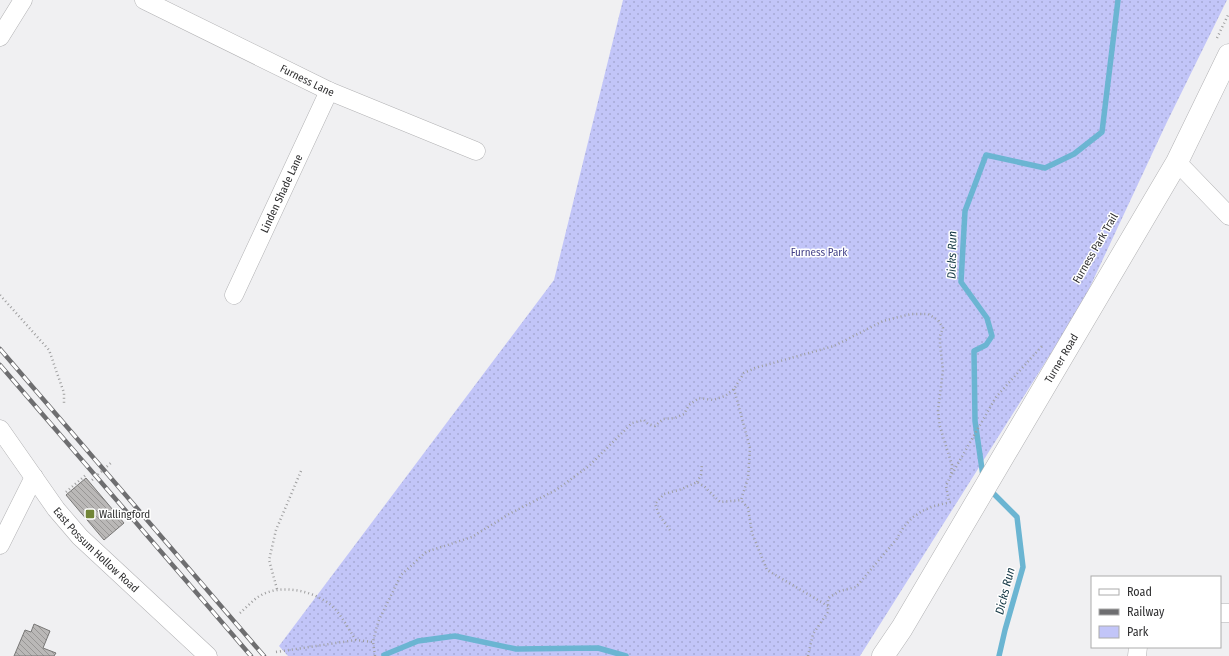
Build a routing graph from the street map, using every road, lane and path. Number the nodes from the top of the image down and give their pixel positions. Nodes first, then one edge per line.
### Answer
1 (23, 0) edge
2 (144, 0) edge
3 (1229, 14) edge
4 (0, 37) edge
5 (1222, 49) edge
6 (329, 91) junction
7 (476, 151) dead end
8 (1178, 162) junction
9 (1229, 216) edge
10 (0, 295) edge
11 (234, 295) dead end
12 (1045, 344) dead end
13 (734, 390) junction
14 (64, 404) dead end
15 (0, 429) edge
16 (112, 462) dead end
17 (702, 464) dead end
18 (301, 471) dead end
19 (88, 474) dead end
20 (951, 475) junction
21 (34, 477) junction
22 (92, 480) dead end
23 (697, 482) junction
24 (62, 494) dead end
25 (741, 500) junction
26 (670, 530) dead end
27 (0, 545) edge
28 (277, 590) junction
29 (828, 606) junction
30 (240, 613) dead end
31 (356, 640) junction
32 (373, 642) junction
33 (276, 652) dead end
34 (208, 656) edge
35 (375, 656) edge
36 (808, 656) edge
37 (883, 656) edge

1 - 4 street
2 - 6 street, Furness Lane
3 - 5 path
5 - 8 street, Turner Road
6 - 7 street, Furness Lane
6 - 11 street, Linden Shade Lane
8 - 9 street
8 - 37 street, Turner Road
10 - 14 path
12 - 20 path
13 - 20 path
13 - 25 path
13 - 32 path
15 - 21 street, East Possum Hollow Road
16 - 22 path
17 - 23 path
18 - 28 path
19 - 24 path
20 - 29 path
21 - 27 street
21 - 34 street, East Possum Hollow Road
23 - 25 path
23 - 26 path
25 - 29 path
28 - 30 path
28 - 31 path
29 - 36 path
31 - 32 path
31 - 33 path
32 - 35 path

